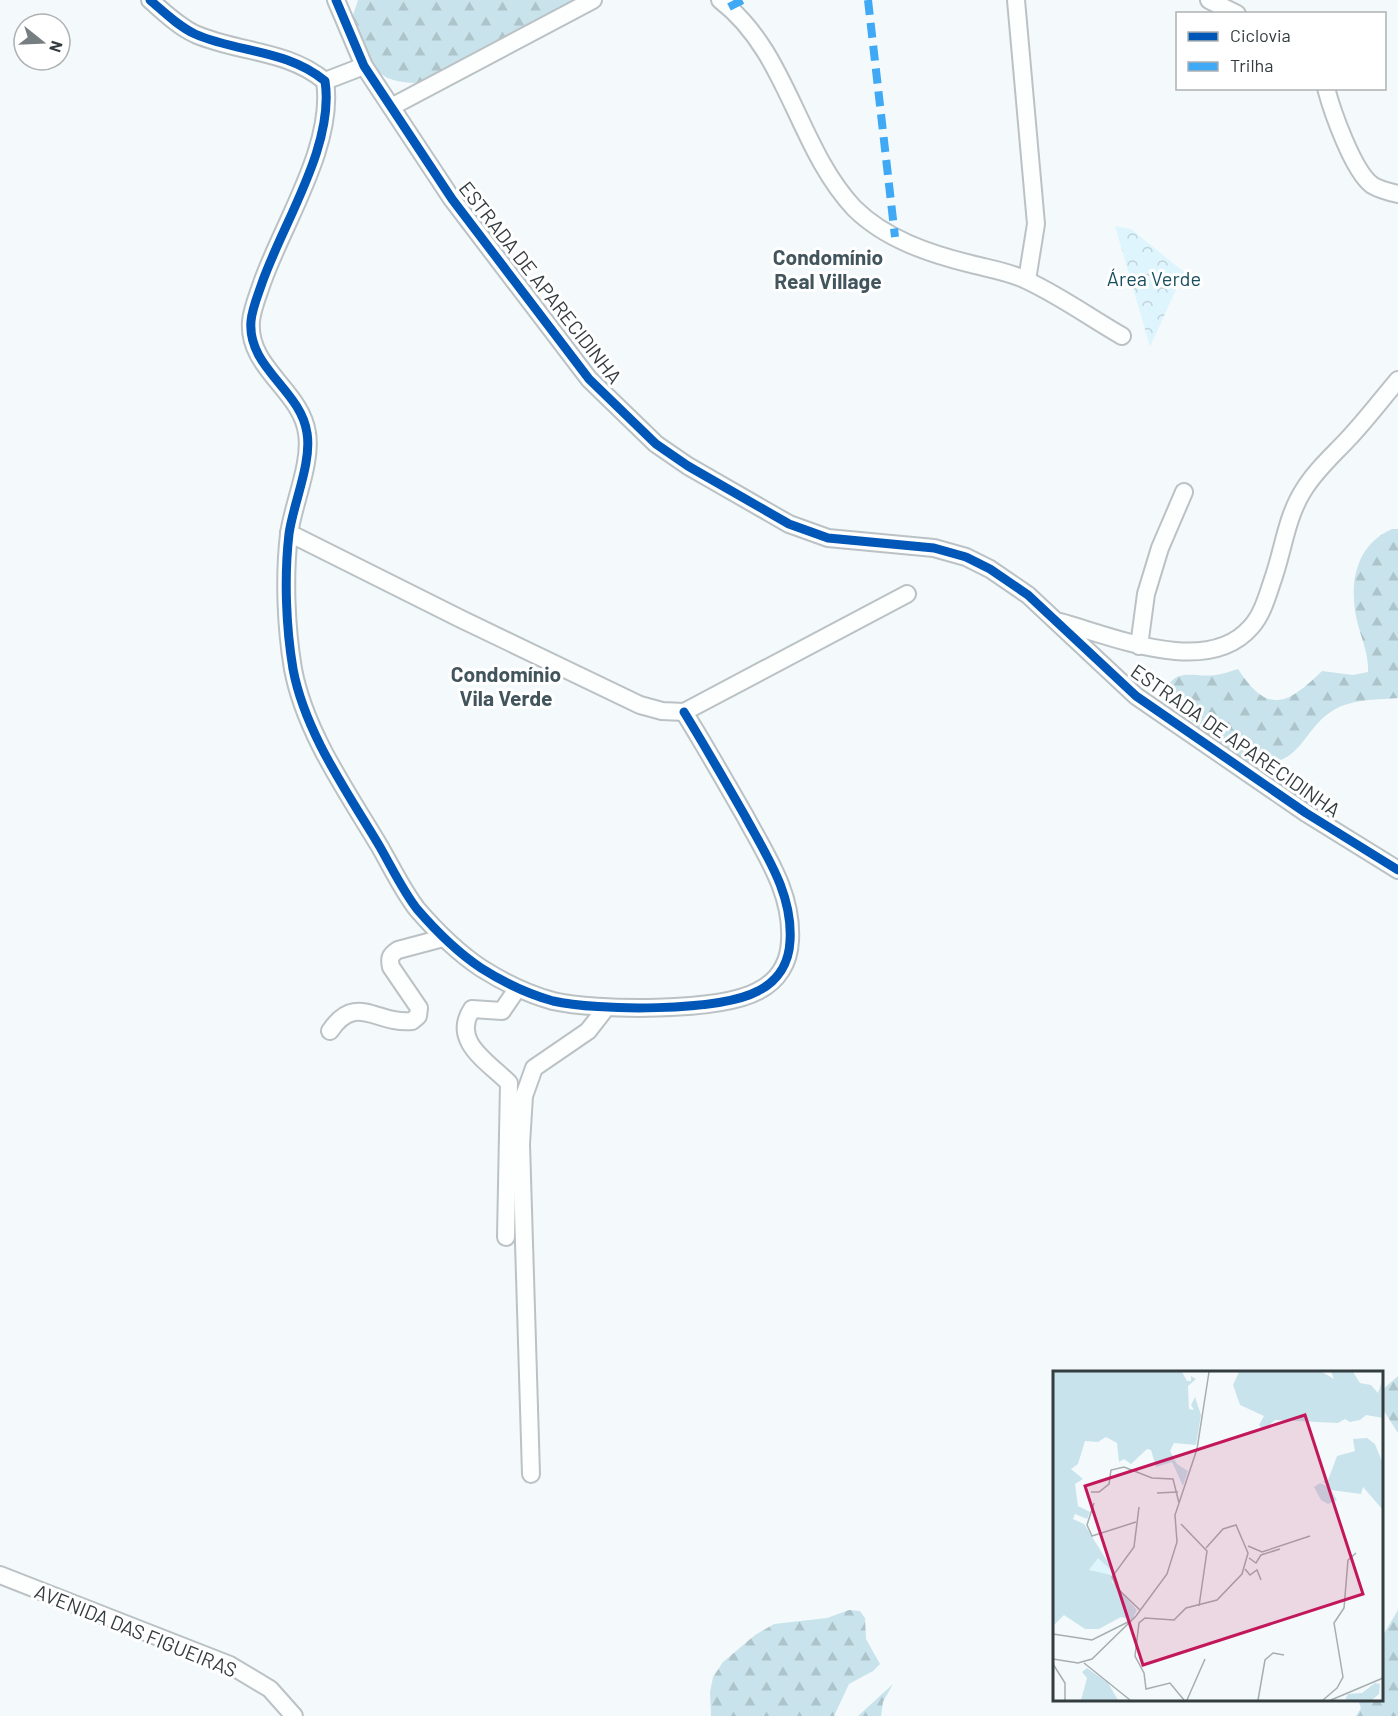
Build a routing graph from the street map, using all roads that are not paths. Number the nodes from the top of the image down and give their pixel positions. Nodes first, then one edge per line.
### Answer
1 (150, 0) edge
2 (593, 0) edge
3 (720, 0) edge
4 (1016, 0) edge
5 (1209, 0) edge
6 (340, 4) edge
7 (1233, 12) edge
8 (364, 66) junction
9 (325, 81) junction
10 (1327, 90) edge
11 (393, 106) junction
12 (1398, 195) edge
13 (1027, 280) junction
14 (1122, 336) dead end
15 (1398, 380) edge
16 (1184, 492) dead end
17 (289, 533) junction
18 (907, 594) dead end
19 (1057, 621) junction
20 (1139, 646) junction
21 (684, 712) junction
22 (1398, 870) edge
23 (443, 938) junction
24 (517, 989) junction
25 (606, 1008) junction
26 (330, 1031) dead end
27 (506, 1236) dead end
28 (531, 1474) dead end
29 (0, 1575) edge
30 (294, 1716) edge

1 - 9 street
2 - 11 street
3 - 13 street
4 - 13 street
5 - 7 street
6 - 8 street, ESTRADA DE APARECIDINHA
8 - 9 street
8 - 11 street, ESTRADA DE APARECIDINHA
9 - 17 street
10 - 12 street
11 - 19 street, ESTRADA DE APARECIDINHA
13 - 14 street
15 - 20 street
16 - 20 street
17 - 21 street
17 - 23 street
18 - 21 street
19 - 20 street
19 - 22 street, ESTRADA DE APARECIDINHA
21 - 25 street
23 - 24 street
23 - 26 street
24 - 25 street
24 - 27 street
25 - 28 street
29 - 30 street, AVENIDA DAS FIGUEIRAS

